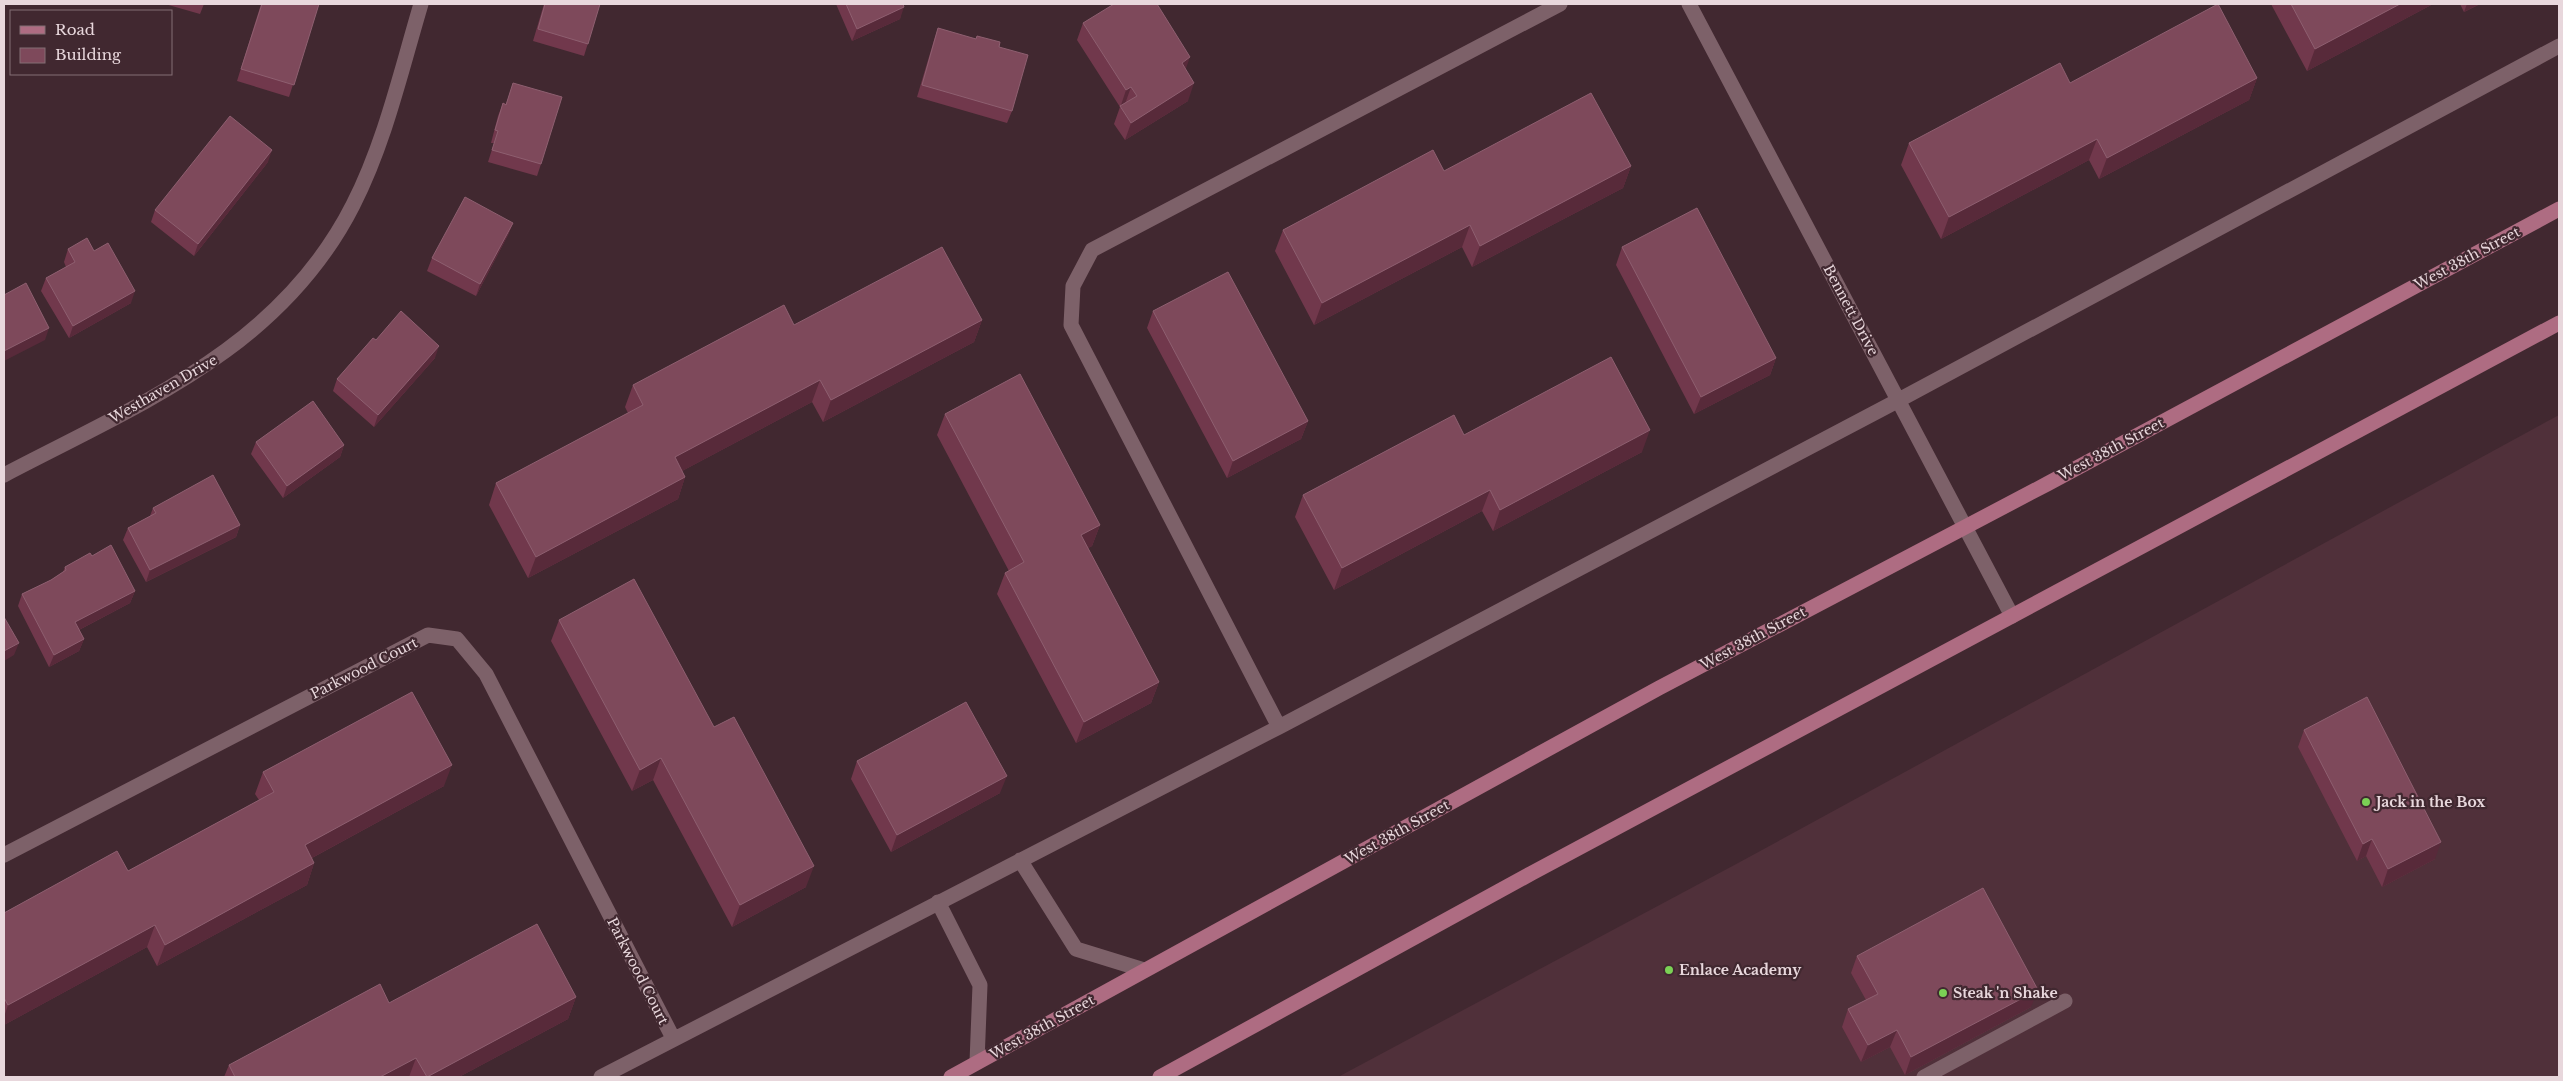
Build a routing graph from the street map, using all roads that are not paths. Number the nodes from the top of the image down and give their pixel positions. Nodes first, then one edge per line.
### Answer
1 (421, 4) edge
2 (1560, 4) edge
3 (1689, 4) edge
4 (2559, 46) edge
5 (2559, 208) edge
6 (2559, 323) edge
7 (1899, 400) junction
8 (4, 476) edge
9 (1966, 526) junction
10 (2012, 616) junction
11 (1279, 727) junction
12 (4, 855) edge
13 (1020, 860) junction
14 (938, 902) junction
15 (1144, 970) junction
16 (2065, 1001) dead end
17 (673, 1038) junction
18 (977, 1062) junction
19 (601, 1077) edge
20 (951, 1077) edge
21 (1160, 1077) edge
22 (1924, 1077) edge

1 - 8 street, Westhaven Drive
2 - 11 street
3 - 7 street, Bennett Drive
4 - 7 street
5 - 9 main road, West 38th Street
6 - 10 main road
7 - 9 street, Bennett Drive
7 - 11 street
9 - 10 street, Bennett Drive
9 - 15 main road, West 38th Street
10 - 21 main road
11 - 13 street
12 - 17 street, Parkwood Court
13 - 14 street
13 - 15 street
14 - 17 street
14 - 18 street
15 - 18 main road, West 38th Street
16 - 22 street
17 - 19 street
18 - 20 main road, West 38th Street

